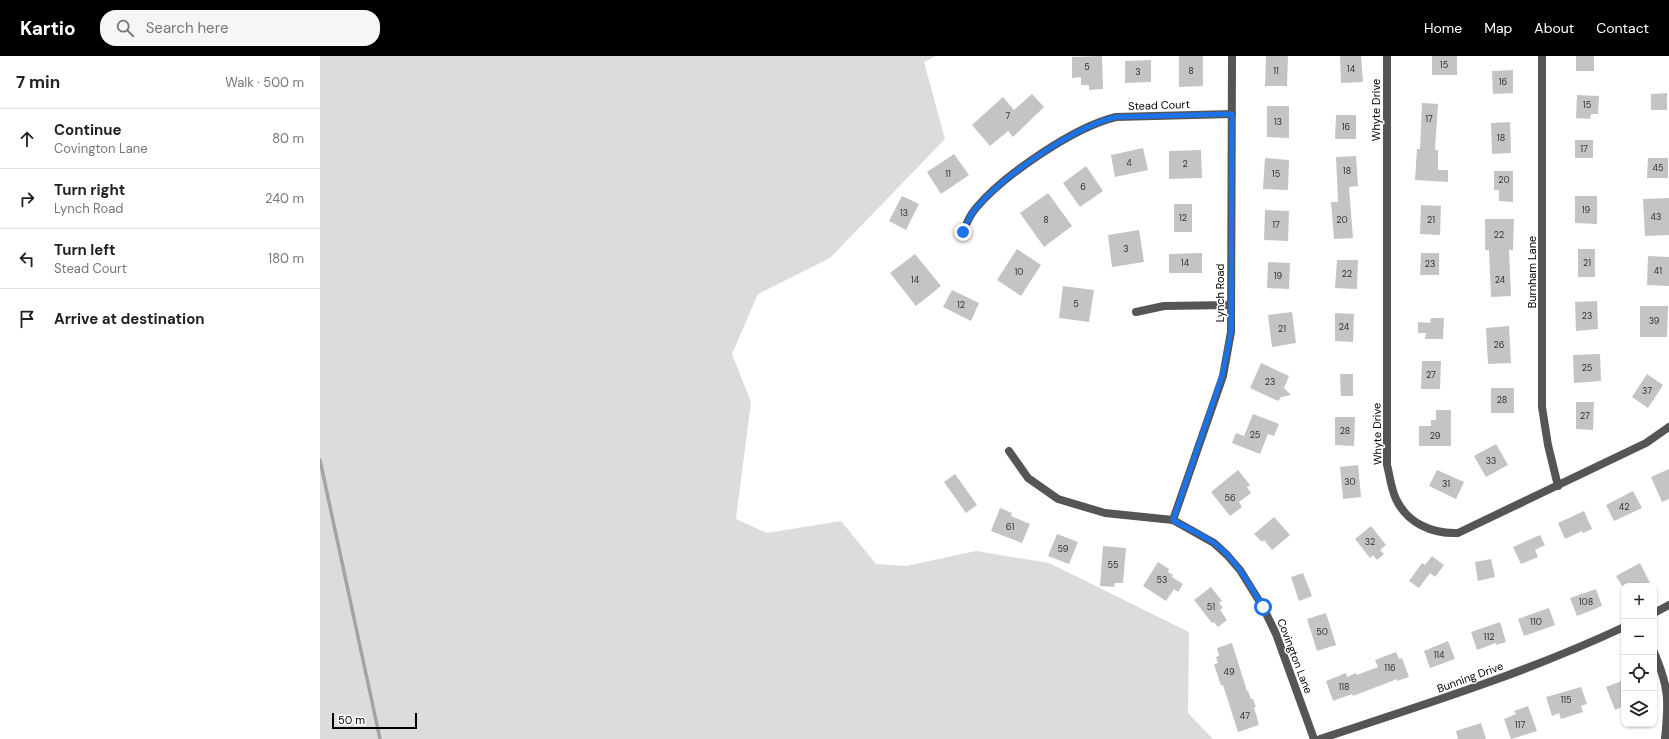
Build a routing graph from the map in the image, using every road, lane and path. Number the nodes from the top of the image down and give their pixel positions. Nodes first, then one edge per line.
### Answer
1 (1232, 56) edge
2 (1387, 56) edge
3 (1542, 56) edge
4 (1232, 114) junction
5 (963, 232) dead end
6 (1231, 305) junction
7 (1136, 312) dead end
8 (1669, 427) edge
9 (1009, 451) dead end
10 (1558, 486) junction
11 (1173, 520) junction
12 (1669, 605) edge
13 (1657, 611) edge
14 (1621, 628) edge
15 (1655, 655) edge
16 (1314, 739) edge
17 (1320, 739) edge
18 (1665, 739) edge

1 - 4 street, Lynch Road
2 - 10 street, Whyte Drive
3 - 10 street, Burnham Lane
4 - 5 street, Stead Court
4 - 6 street, Lynch Road
6 - 7 street
6 - 11 street, Lynch Road
8 - 10 street, Whyte Drive
9 - 11 street, Covington Lane
11 - 16 street, Covington Lane
12 - 13 street
14 - 17 street, Bunning Drive
15 - 18 street

